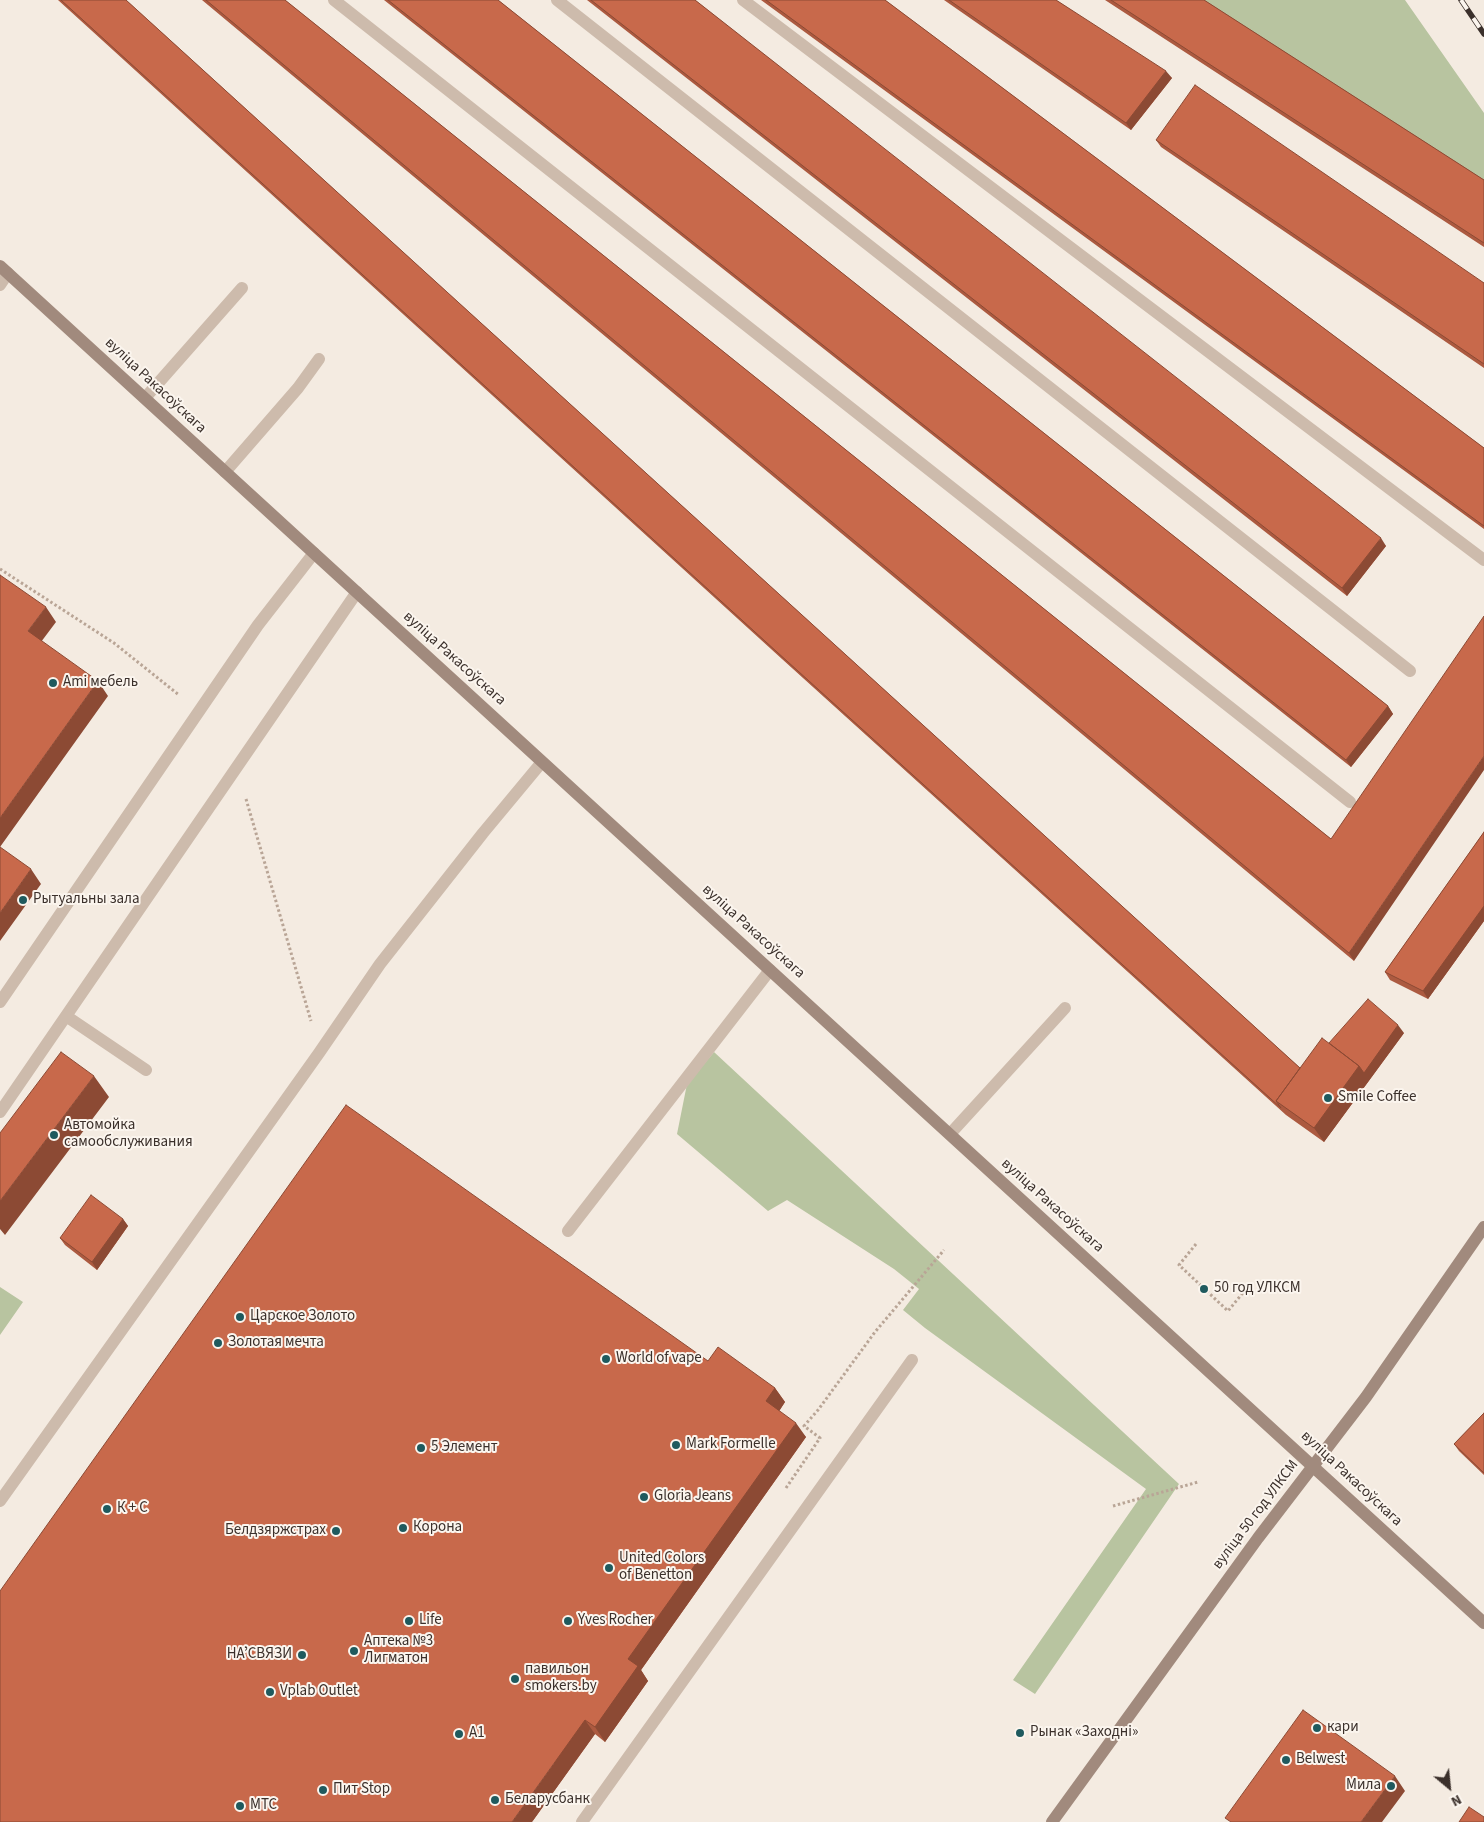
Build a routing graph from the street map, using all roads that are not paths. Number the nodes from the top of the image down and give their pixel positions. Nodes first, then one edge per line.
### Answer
1 (334, 0) edge
2 (557, 0) edge
3 (743, 0) edge
4 (4, 270) edge
5 (0, 285) edge
6 (242, 288) dead end
7 (319, 359) dead end
8 (145, 398) junction
9 (225, 472) junction
10 (314, 554) junction
11 (1484, 560) edge
12 (357, 592) junction
13 (1410, 671) dead end
14 (542, 762) junction
15 (1350, 802) dead end
16 (770, 970) junction
17 (0, 1002) edge
18 (1065, 1008) dead end
19 (66, 1016) junction
20 (146, 1070) dead end
21 (0, 1112) edge
22 (950, 1134) junction
23 (1484, 1227) edge
24 (568, 1231) dead end
25 (912, 1360) dead end
26 (1314, 1466) junction
27 (0, 1501) edge
28 (1484, 1623) edge
29 (582, 1822) edge
30 (1052, 1822) edge

1 - 15 lane
2 - 13 lane
3 - 11 lane
4 - 5 lane
4 - 8 main road, вуліца Ракасоўскага
6 - 8 lane
7 - 9 lane
8 - 9 main road, вуліца Ракасоўскага
9 - 10 main road, вуліца Ракасоўскага
10 - 12 main road, вуліца Ракасоўскага
10 - 17 lane
12 - 14 main road, вуліца Ракасоўскага
12 - 19 lane
14 - 16 main road, вуліца Ракасоўскага
14 - 27 lane
16 - 22 main road, вуліца Ракасоўскага
16 - 24 lane
18 - 22 lane
19 - 20 lane
19 - 21 lane
22 - 26 main road, вуліца Ракасоўскага
23 - 26 main road, вуліца 50 год УЛКСМ
25 - 29 lane
26 - 28 main road, вуліца Ракасоўскага
26 - 30 main road, вуліца 50 год УЛКСМ

